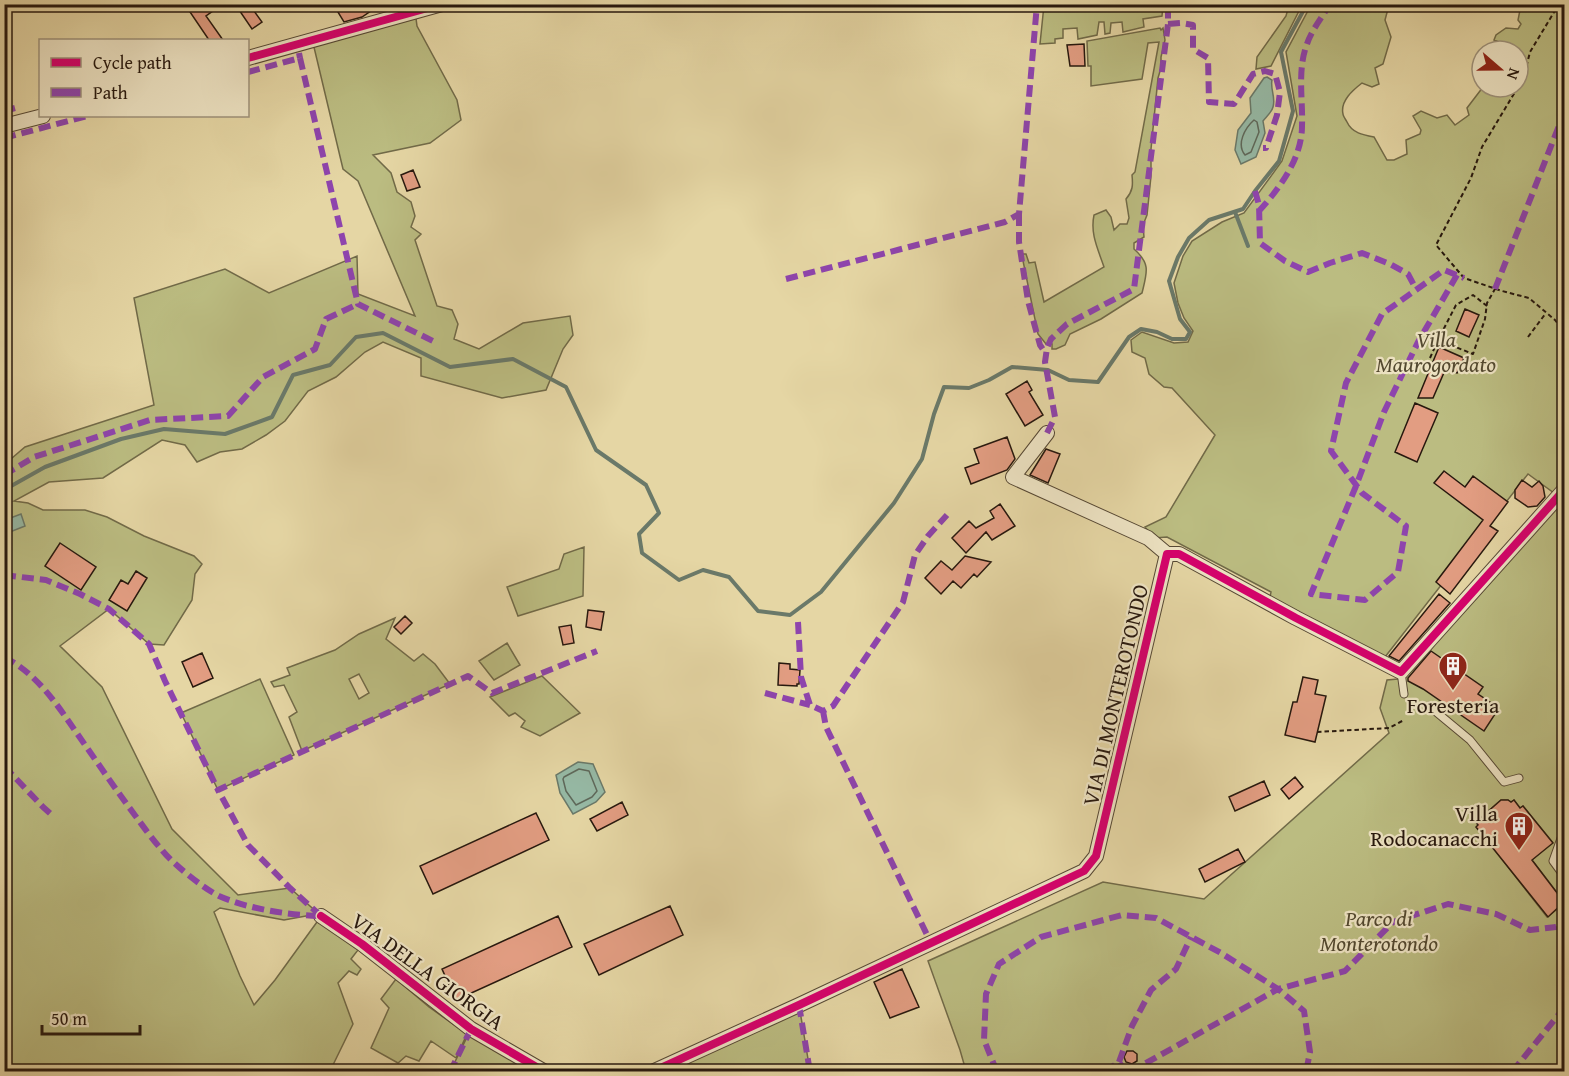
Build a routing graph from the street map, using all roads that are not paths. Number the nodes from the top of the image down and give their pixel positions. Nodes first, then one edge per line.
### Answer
1 (442, 4) edge
2 (249, 58) edge
3 (39, 117) edge
4 (4, 126) edge
5 (1047, 432) dead end
6 (1564, 490) edge
7 (1167, 554) junction
8 (1401, 672) junction
9 (1404, 694) dead end
10 (1429, 706) dead end
11 (1519, 778) dead end
12 (1564, 830) edge
13 (1564, 876) edge
14 (321, 916) dead end
15 (545, 1071) edge
16 (652, 1071) edge

1 - 2 street
3 - 4 street
5 - 7 street
6 - 8 street
7 - 8 street
7 - 16 street, VIA DI MONTEROTONDO
8 - 9 lane
10 - 11 lane
12 - 13 lane
14 - 15 street, VIA DELLA GIORGIA

